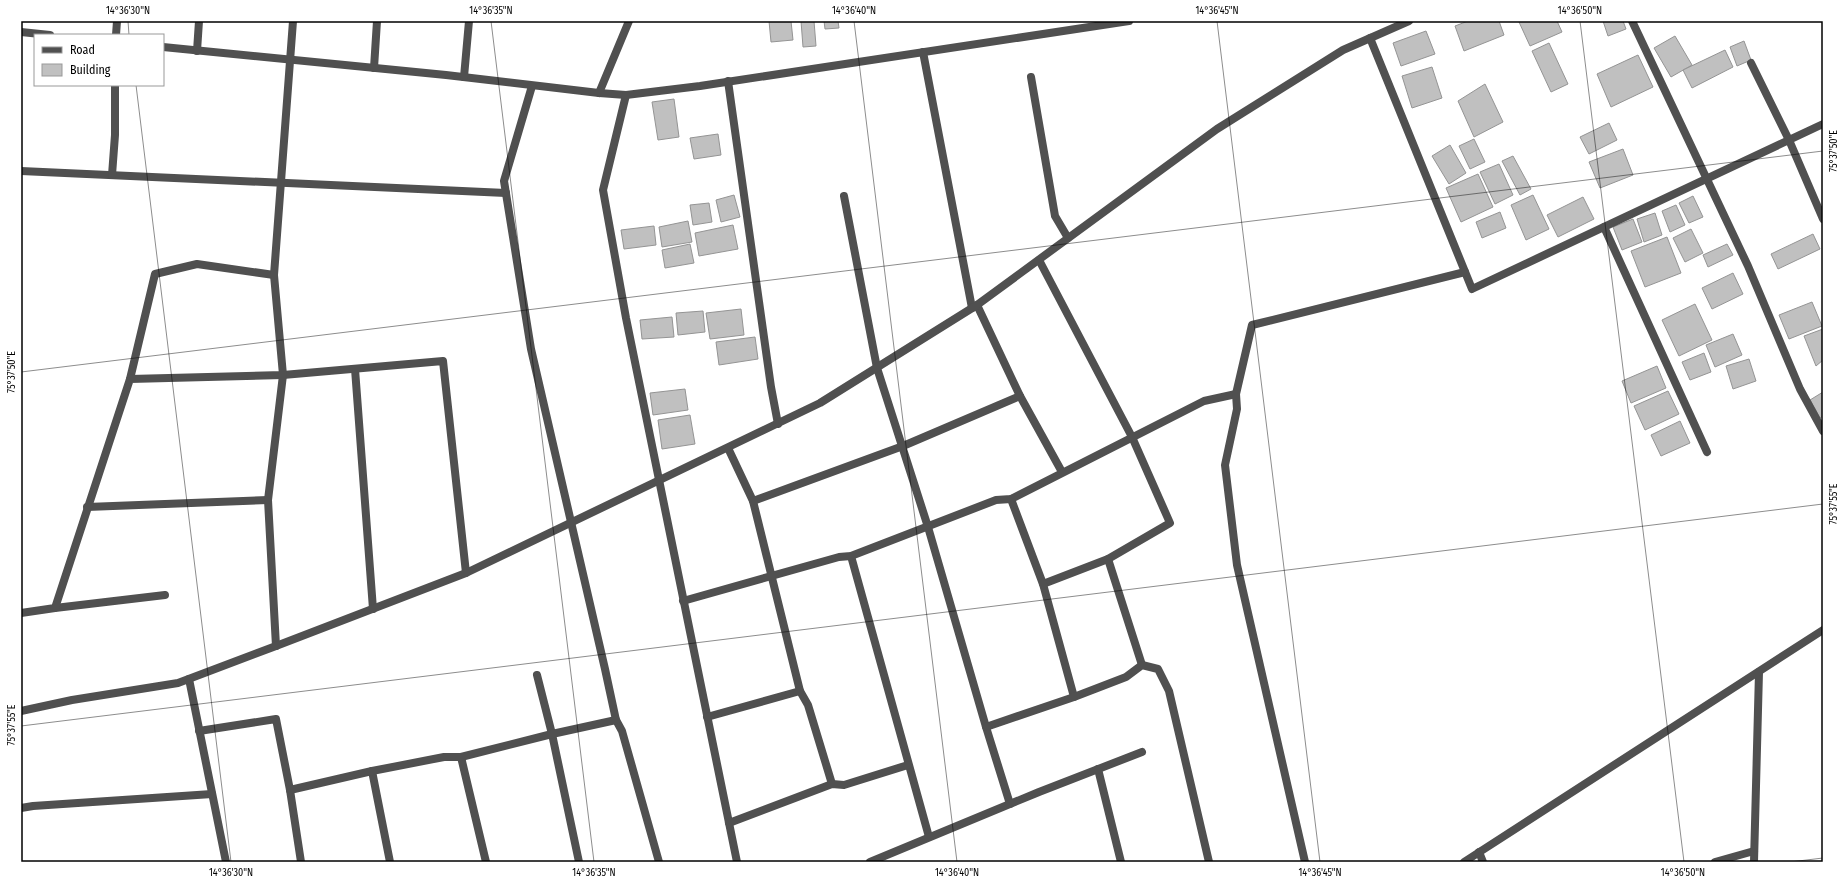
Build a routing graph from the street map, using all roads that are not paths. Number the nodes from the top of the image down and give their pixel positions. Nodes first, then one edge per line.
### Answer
1 (117, 21) edge
2 (199, 21) edge
3 (293, 21) edge
4 (377, 21) edge
5 (469, 21) edge
6 (629, 21) edge
7 (1126, 21) edge
8 (1409, 21) edge
9 (1632, 21) edge
10 (21, 32) edge
11 (40, 34) edge
12 (116, 34) edge
13 (1370, 38) junction
14 (164, 48) edge
15 (197, 51) junction
16 (923, 52) junction
17 (289, 60) junction
18 (1751, 63) dead end
19 (374, 68) junction
20 (464, 77) junction
21 (1031, 77) dead end
22 (728, 81) junction
23 (115, 86) edge
24 (532, 86) junction
25 (599, 93) junction
26 (626, 95) junction
27 (1823, 124) edge
28 (1789, 140) junction
29 (21, 171) edge
30 (112, 175) junction
31 (1708, 179) junction
32 (281, 183) junction
33 (506, 193) junction
34 (844, 196) dead end
35 (1823, 219) edge
36 (1604, 227) junction
37 (1068, 238) junction
38 (1039, 260) junction
39 (1465, 272) junction
40 (274, 275) junction
41 (974, 306) junction
42 (877, 368) junction
43 (355, 369) junction
44 (283, 375) junction
45 (130, 379) junction
46 (1236, 394) junction
47 (1020, 396) junction
48 (778, 424) junction
49 (1823, 431) edge
50 (1132, 437) junction
51 (903, 446) junction
52 (728, 448) junction
53 (1707, 452) dead end
54 (1062, 472) junction
55 (658, 481) junction
56 (1011, 498) junction
57 (268, 500) junction
58 (753, 501) junction
59 (87, 507) junction
60 (570, 523) junction
61 (928, 527) junction
62 (851, 556) junction
63 (1108, 559) junction
64 (466, 572) junction
65 (771, 576) junction
66 (1043, 584) junction
67 (165, 594) dead end
68 (683, 601) junction
69 (55, 608) junction
70 (373, 609) junction
71 (21, 613) edge
72 (1823, 630) edge
73 (276, 646) junction
74 (1142, 665) junction
75 (1758, 672) junction
76 (537, 675) dead end
77 (189, 679) junction
78 (800, 691) junction
79 (1074, 697) junction
80 (21, 711) edge
81 (707, 717) junction
82 (616, 720) junction
83 (986, 727) junction
84 (199, 731) junction
85 (552, 734) junction
86 (1142, 752) dead end
87 (461, 757) junction
88 (908, 765) junction
89 (1098, 769) junction
90 (372, 771) junction
91 (832, 784) junction
92 (290, 790) junction
93 (212, 794) junction
94 (1010, 804) junction
95 (21, 808) edge
96 (729, 823) junction
97 (929, 837) junction
98 (1754, 851) junction
99 (1479, 852) junction
100 (1118, 861) edge
101 (226, 862) edge
102 (301, 862) edge
103 (390, 862) edge
104 (486, 862) edge
105 (580, 862) edge
106 (659, 862) edge
107 (737, 862) edge
108 (870, 862) edge
109 (1209, 862) edge
110 (1305, 862) edge
111 (1464, 862) edge
112 (1482, 862) edge
113 (1715, 862) edge
114 (1754, 862) edge

1 - 12 street
2 - 15 street
3 - 17 street
4 - 19 street
5 - 20 street
6 - 25 street
7 - 16 street
8 - 13 street
9 - 31 street
10 - 11 street
13 - 37 street
13 - 39 street
14 - 15 street
15 - 17 street
16 - 22 street
16 - 41 street
17 - 19 street
17 - 32 street
18 - 28 street
19 - 20 street
20 - 24 street
21 - 37 street
22 - 26 street
22 - 48 street
23 - 30 street
24 - 25 street
24 - 33 street
25 - 26 street
26 - 55 street
27 - 28 street
28 - 31 street
28 - 35 street
29 - 30 street
30 - 32 street
31 - 36 street
31 - 49 street
32 - 33 street
32 - 40 street
33 - 60 street
34 - 42 street
36 - 39 street
36 - 53 street
37 - 38 street
38 - 41 street
38 - 50 street
39 - 46 street
40 - 44 street
40 - 45 street
41 - 42 street
41 - 47 street
42 - 48 street
42 - 51 street
43 - 44 street
43 - 64 street
43 - 70 street
44 - 45 street
44 - 57 street
45 - 59 street
46 - 50 street
46 - 110 street
47 - 51 street
47 - 54 street
48 - 52 street
50 - 54 street
50 - 63 street
51 - 58 street
51 - 61 street
52 - 55 street
52 - 58 street
54 - 56 street
55 - 60 street
55 - 68 street
56 - 61 street
56 - 66 street
57 - 59 street
57 - 73 street
58 - 65 street
59 - 69 street
60 - 64 street
60 - 82 street
61 - 62 street
61 - 83 street
62 - 65 street
62 - 88 street
63 - 66 street
63 - 74 street
64 - 70 street
65 - 68 street
65 - 78 street
66 - 79 street
67 - 69 street
68 - 81 street
69 - 71 street
70 - 73 street
72 - 75 street
73 - 77 street
74 - 79 street
74 - 109 street
75 - 98 street
75 - 99 street
76 - 85 street
77 - 80 street
77 - 84 street
78 - 81 street
78 - 91 street
79 - 83 street
81 - 96 street
82 - 85 street
82 - 106 street
83 - 94 street
84 - 92 street
84 - 93 street
85 - 87 street
85 - 105 street
86 - 89 street
87 - 90 street
87 - 104 street
88 - 91 street
88 - 97 street
89 - 94 street
89 - 100 street
90 - 92 street
90 - 103 street
91 - 96 street
92 - 102 street
93 - 95 street
93 - 101 street
94 - 97 street
96 - 107 street
97 - 108 street
98 - 113 street
98 - 114 street
99 - 111 street
99 - 112 street

